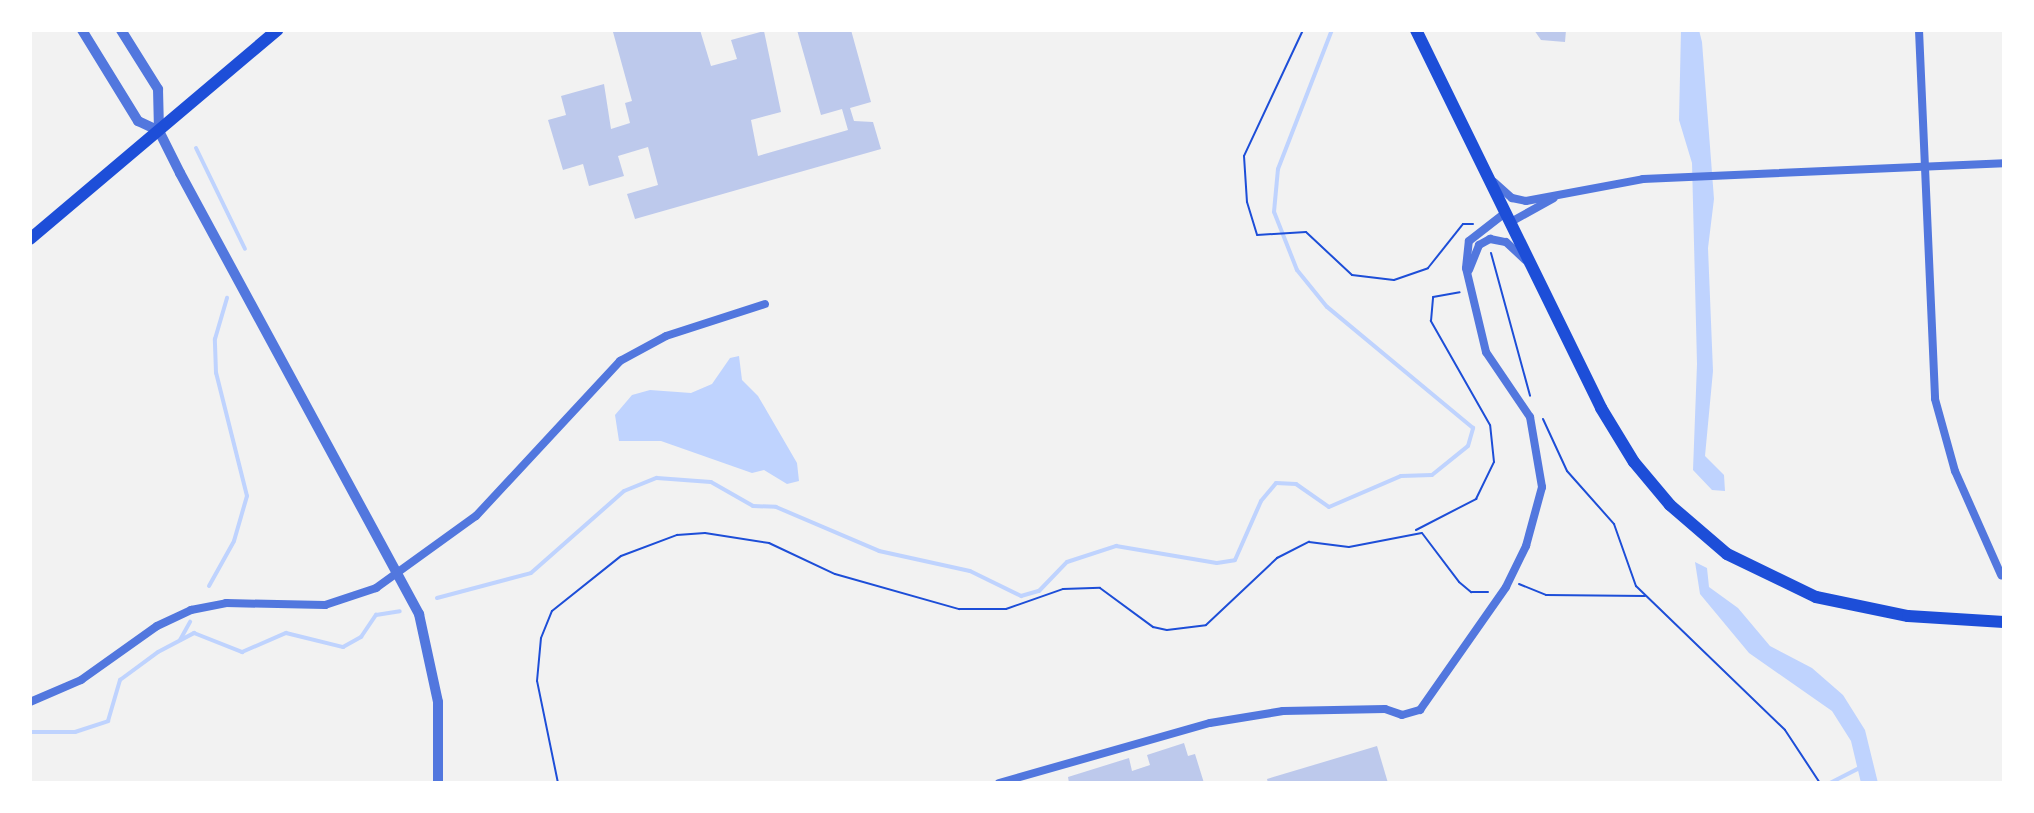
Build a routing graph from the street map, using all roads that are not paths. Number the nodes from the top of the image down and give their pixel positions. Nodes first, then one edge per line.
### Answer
1 (82, 30) edge
2 (121, 30) edge
3 (277, 30) edge
4 (1416, 30) edge
5 (1919, 30) edge
6 (159, 131) junction
7 (2004, 163) edge
8 (1925, 165) junction
9 (1483, 168) junction
10 (1557, 196) junction
11 (1507, 218) junction
12 (30, 239) edge
13 (1530, 265) junction
14 (1467, 278) junction
15 (765, 304) dead end
16 (397, 575) junction
17 (2001, 575) dead end
18 (2004, 622) edge
19 (30, 702) edge
20 (438, 783) edge
21 (999, 783) edge

1 - 6 street
2 - 6 street
3 - 6 main road
4 - 9 main road
5 - 8 street
6 - 12 main road
6 - 16 street
7 - 8 street
8 - 10 street
8 - 17 street
9 - 10 street
9 - 11 main road
10 - 11 street
11 - 13 main road
11 - 14 street
13 - 14 street
13 - 18 main road
14 - 21 street
15 - 16 street
16 - 19 street
16 - 20 street

